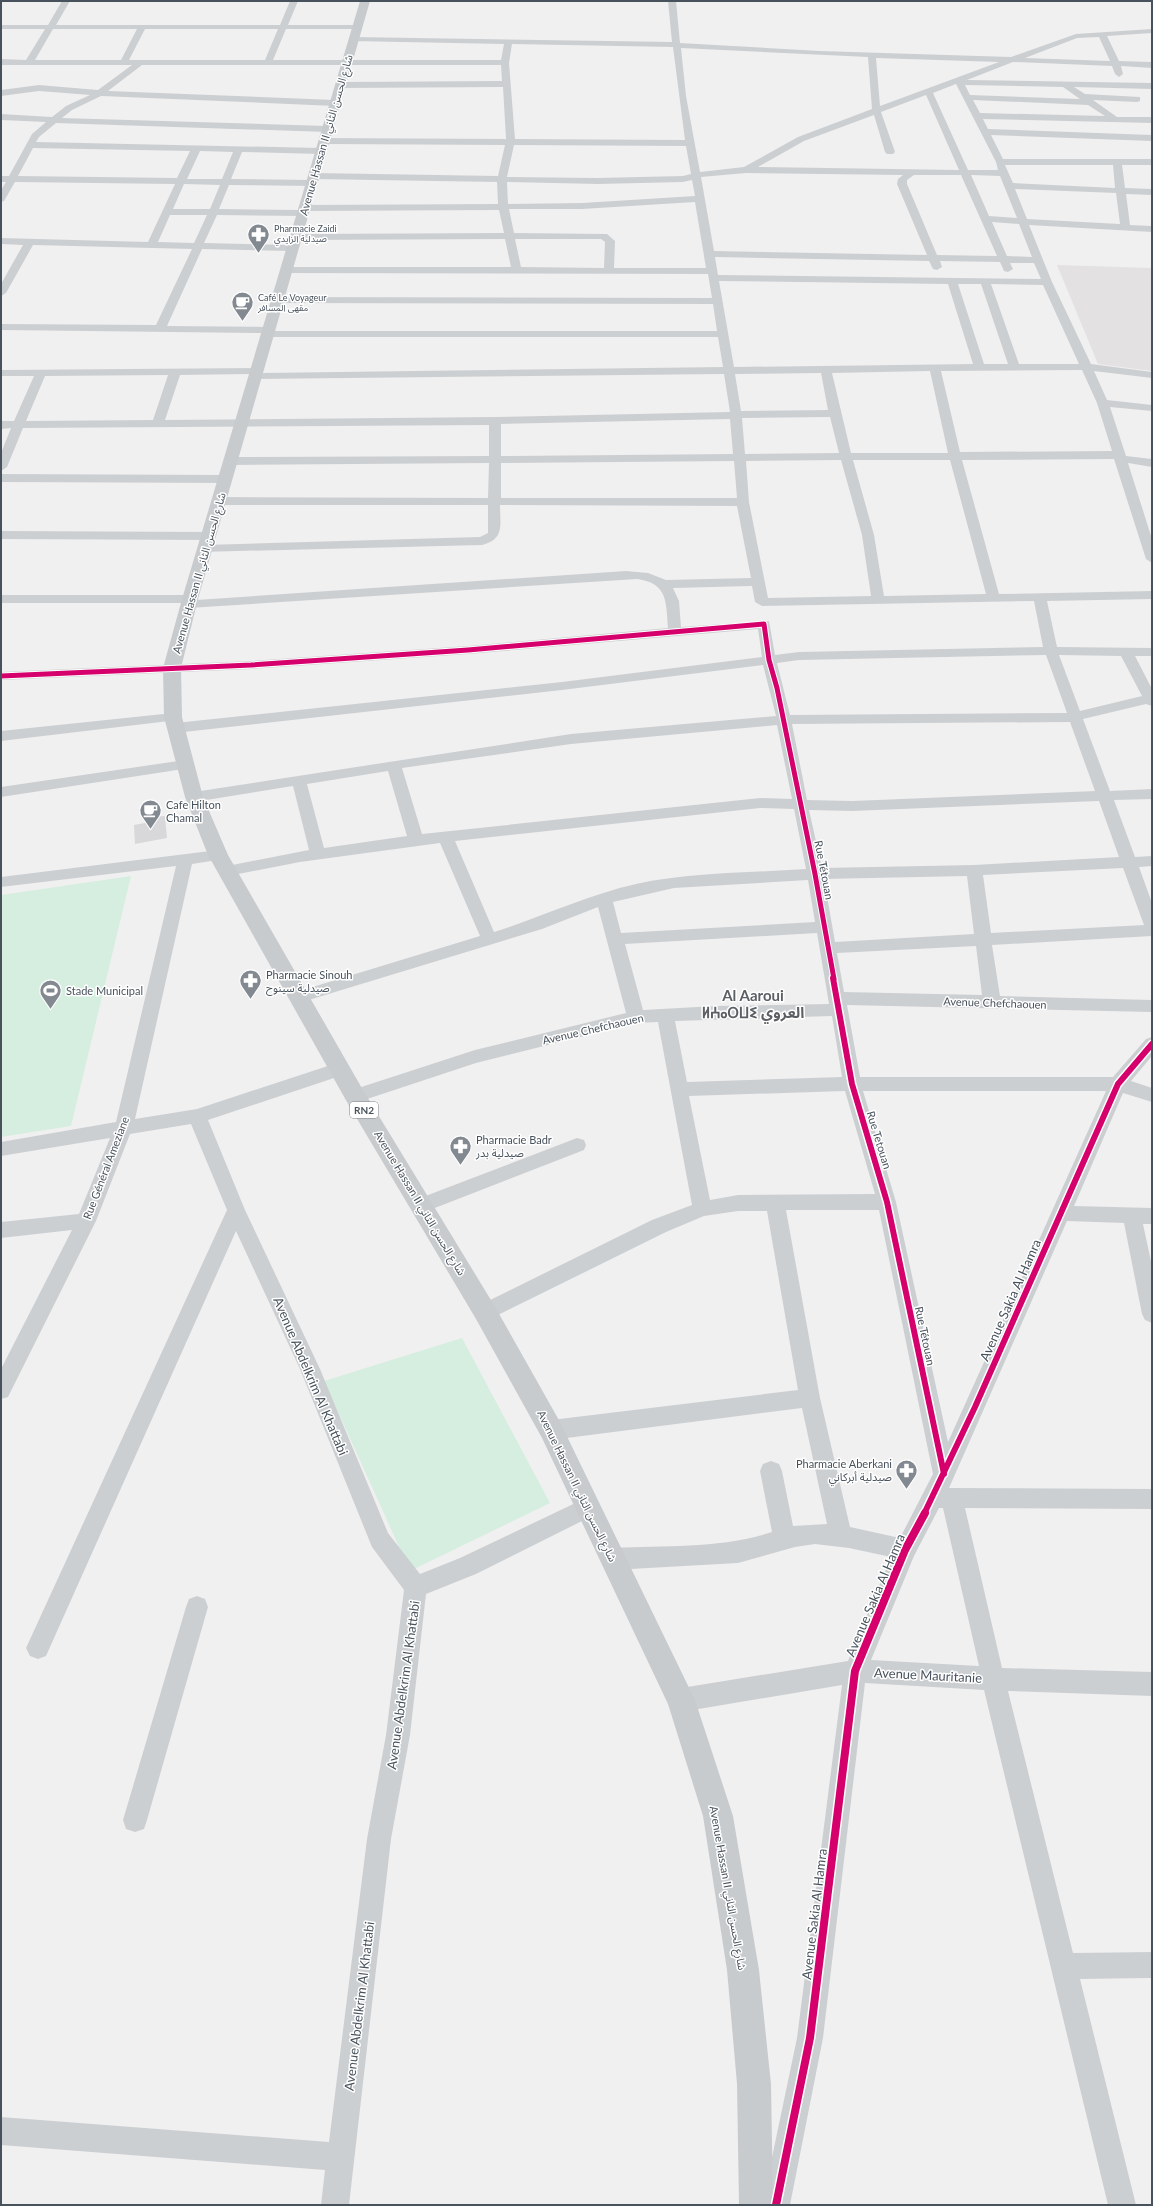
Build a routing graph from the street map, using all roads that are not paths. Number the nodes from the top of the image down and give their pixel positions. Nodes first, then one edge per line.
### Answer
1 (66, 1) edge
2 (294, 1) edge
3 (365, 1) edge
4 (672, 1) edge
5 (49, 26) junction
6 (143, 26) junction
7 (283, 27) junction
8 (2, 28) edge
9 (1152, 31) edge
10 (355, 33) junction
11 (1101, 33) junction
12 (508, 42) junction
13 (677, 45) junction
14 (872, 55) junction
15 (1009, 60) junction
16 (124, 61) junction
17 (142, 61) junction
18 (1032, 61) junction
19 (1, 62) edge
20 (29, 62) junction
21 (268, 62) junction
22 (505, 63) junction
23 (1116, 64) junction
24 (1152, 65) edge
25 (125, 74) junction
26 (141, 74) dead end
27 (340, 80) junction
28 (959, 81) junction
29 (507, 84) junction
30 (1064, 84) junction
31 (1122, 85) junction
32 (1134, 85) junction
33 (1152, 86) edge
34 (928, 91) junction
35 (100, 92) junction
36 (1, 93) edge
37 (967, 97) junction
38 (1137, 99) junction
39 (1087, 100) junction
40 (876, 109) junction
41 (976, 116) junction
42 (1, 117) edge
43 (1064, 118) junction
44 (1115, 119) junction
45 (54, 120) junction
46 (1148, 120) edge
47 (985, 132) junction
48 (1072, 136) junction
49 (1142, 138) junction
50 (1152, 138) edge
51 (324, 140) junction
52 (511, 140) junction
53 (690, 142) junction
54 (32, 145) junction
55 (1152, 146) edge
56 (196, 149) junction
57 (239, 149) junction
58 (890, 152) dead end
59 (1000, 162) junction
60 (1082, 162) junction
61 (1117, 162) junction
62 (1152, 162) edge
63 (746, 170) junction
64 (912, 172) junction
65 (965, 173) junction
66 (1004, 174) junction
67 (695, 177) junction
68 (1, 179) edge
69 (313, 179) junction
70 (11, 180) junction
71 (502, 180) junction
72 (180, 182) junction
73 (226, 183) junction
74 (1009, 186) junction
75 (1121, 191) junction
76 (1152, 192) edge
77 (1, 199) edge
78 (699, 199) junction
79 (503, 206) junction
80 (304, 210) junction
81 (166, 212) junction
82 (213, 213) junction
83 (985, 219) junction
84 (1023, 221) junction
85 (1125, 227) junction
86 (1152, 229) edge
87 (508, 236) junction
88 (1, 242) edge
89 (29, 242) junction
90 (294, 242) junction
91 (151, 245) junction
92 (197, 246) junction
93 (708, 254) junction
94 (934, 258) junction
95 (1003, 260) junction
96 (1038, 260) junction
97 (286, 270) junction
98 (517, 270) junction
99 (608, 271) junction
100 (713, 275) junction
101 (947, 281) junction
102 (985, 281) junction
103 (1013, 282) junction
104 (1047, 282) junction
105 (4, 283) edge
106 (1, 293) edge
107 (277, 300) junction
108 (717, 301) junction
109 (1, 327) edge
110 (160, 329) junction
111 (268, 332) junction
112 (723, 334) junction
113 (1087, 367) junction
114 (935, 368) junction
115 (980, 368) junction
116 (1015, 368) junction
117 (826, 369) junction
118 (41, 372) junction
119 (175, 372) junction
120 (728, 372) junction
121 (1, 373) edge
122 (256, 374) junction
123 (1152, 375) edge
124 (1103, 403) junction
125 (1152, 408) edge
126 (834, 413) junction
127 (736, 416) junction
128 (495, 421) junction
129 (242, 423) junction
130 (158, 424) junction
131 (1, 425) edge
132 (20, 425) junction
133 (956, 456) junction
134 (739, 457) junction
135 (846, 457) junction
136 (1121, 457) junction
137 (495, 460) junction
138 (1152, 463) edge
139 (1, 467) edge
140 (228, 470) junction
141 (1, 478) edge
142 (219, 501) junction
143 (493, 501) junction
144 (743, 502) junction
145 (1, 535) edge
146 (207, 542) junction
147 (1152, 559) edge
148 (758, 582) junction
149 (665, 584) junction
150 (1152, 595) edge
151 (1040, 597) junction
152 (994, 598) junction
153 (1, 599) edge
154 (878, 599) junction
155 (189, 602) junction
156 (762, 602) junction
157 (764, 624) junction
158 (675, 632) junction
159 (1051, 651) junction
160 (1152, 652) edge
161 (1126, 653) junction
162 (769, 660) junction
163 (172, 668) junction
164 (1, 676) edge
165 (1151, 699) edge
166 (1075, 717) junction
167 (783, 720) junction
168 (174, 722) junction
169 (1, 736) edge
170 (185, 765) junction
171 (394, 765) junction
172 (299, 780) junction
173 (1, 792) edge
174 (1152, 794) edge
175 (1103, 795) junction
176 (194, 797) junction
177 (801, 805) junction
178 (445, 837) junction
179 (416, 840) junction
180 (318, 854) junction
181 (185, 860) junction
182 (1152, 861) edge
183 (1128, 862) junction
184 (223, 863) junction
185 (974, 870) junction
186 (815, 874) junction
187 (1, 882) edge
188 (604, 899) junction
189 (1152, 925) edge
190 (825, 927) junction
191 (1152, 930) edge
192 (614, 939) junction
193 (983, 939) junction
194 (489, 940) junction
195 (828, 948) junction
196 (299, 997) junction
197 (992, 1003) junction
198 (838, 1004) junction
199 (1152, 1006) edge
200 (665, 1015) junction
201 (636, 1017) junction
202 (1152, 1044) edge
203 (340, 1069) junction
204 (852, 1084) junction
205 (1118, 1084) junction
206 (680, 1089) junction
207 (1152, 1095) edge
208 (355, 1096) junction
209 (197, 1116) junction
210 (124, 1126) junction
211 (577, 1145) dead end
212 (1, 1149) edge
213 (775, 1202) junction
214 (887, 1202) junction
215 (422, 1205) junction
216 (702, 1209) junction
217 (236, 1210) junction
218 (1060, 1213) junction
219 (1132, 1215) junction
220 (1152, 1216) edge
221 (86, 1221) junction
222 (1, 1230) edge
223 (1149, 1280) edge
224 (485, 1312) junction
225 (1152, 1314) edge
226 (1, 1390) edge
227 (810, 1398) junction
228 (551, 1430) junction
229 (770, 1471) dead end
230 (944, 1474) junction
231 (942, 1498) junction
232 (1152, 1499) edge
233 (588, 1507) junction
234 (841, 1536) junction
235 (784, 1538) junction
236 (905, 1550) junction
237 (613, 1559) junction
238 (416, 1587) junction
239 (197, 1607) dead end
240 (38, 1648) dead end
241 (855, 1671) junction
242 (993, 1679) junction
243 (1152, 1684) edge
244 (682, 1700) junction
245 (135, 1820) dead end
246 (1152, 1965) edge
247 (1063, 1966) junction
248 (1, 2131) edge
249 (341, 2157) junction
250 (335, 2205) edge
251 (756, 2205) edge
252 (776, 2205) edge
253 (1122, 2205) edge

1 - 5 street
2 - 7 street
3 - 10 main road, Avenue Hassan II شارع الحسن الثاني / RN2
4 - 13 street, Rue Tétouan
5 - 6 street
5 - 8 street
5 - 20 street
6 - 7 street
6 - 16 street
7 - 10 street
7 - 21 street
9 - 11 street
10 - 12 street
10 - 27 main road, Avenue Hassan II شارع الحسن الثاني / RN2
11 - 15 street
11 - 23 street
12 - 13 street
12 - 22 street
13 - 14 street
13 - 53 street, Rue Tétouan
14 - 15 street
14 - 40 street
15 - 18 street
15 - 28 street
16 - 17 street
16 - 20 street
17 - 21 street
17 - 25 street
18 - 23 street
18 - 30 street
19 - 20 street
21 - 27 street
22 - 27 street
22 - 29 street
23 - 24 street
23 - 31 street
25 - 26 street
25 - 35 street
27 - 29 street
27 - 35 street
27 - 51 main road, Avenue Hassan II شارع الحسن الثاني / RN2
28 - 30 street
28 - 34 street
28 - 37 street
29 - 52 street
30 - 31 street
30 - 39 street
31 - 32 street
32 - 33 street
32 - 38 street
34 - 40 street
34 - 65 street
35 - 36 street
35 - 45 street
37 - 39 street
37 - 41 street
38 - 39 street
38 - 46 street
39 - 44 street
40 - 58 street
40 - 63 street
41 - 43 street
41 - 47 street
42 - 45 street
43 - 44 street
43 - 48 street
44 - 46 street
44 - 49 street
45 - 51 street
45 - 54 street
47 - 48 street
47 - 59 street
48 - 49 street
48 - 60 street
49 - 50 street
49 - 55 street
51 - 52 street
51 - 57 street
51 - 69 main road, Avenue Hassan II شارع الحسن الثاني / RN2
52 - 53 street
52 - 71 street
53 - 67 street, Rue Tétouan
54 - 56 street
54 - 70 street
56 - 57 street
56 - 72 street
57 - 73 street
59 - 60 street
59 - 66 street
60 - 61 street
61 - 62 street
61 - 75 street
63 - 64 street
63 - 67 street
64 - 65 street
64 - 94 street
65 - 66 street
65 - 83 street
66 - 74 street
67 - 71 street
67 - 78 street, Rue Tétouan
68 - 70 street
69 - 71 street
69 - 73 street
69 - 80 main road, Avenue Hassan II شارع الحسن الثاني / RN2
70 - 72 street
70 - 77 street
71 - 79 street
72 - 73 street
72 - 81 street
73 - 82 street
74 - 75 street
74 - 84 street
75 - 76 street
75 - 85 street
78 - 79 street
78 - 93 street, Rue Tétouan
79 - 80 street
79 - 87 street
80 - 82 street
80 - 90 main road, Avenue Hassan II شارع الحسن الثاني / RN2
81 - 82 street
81 - 91 street
82 - 92 street
83 - 84 street
83 - 95 street
84 - 85 street
84 - 96 street
85 - 86 street
87 - 90 street
87 - 98 street
87 - 99 street
88 - 89 street
89 - 91 street
89 - 105 street
90 - 92 street
90 - 97 main road, Avenue Hassan II شارع الحسن الثاني / RN2
91 - 92 street
92 - 110 street
93 - 94 street
93 - 100 street, Rue Tétouan
94 - 95 street
94 - 101 street
95 - 96 street
95 - 103 street
96 - 104 street
97 - 98 street
97 - 107 main road, Avenue Hassan II شارع الحسن الثاني / RN2
98 - 99 street
99 - 100 street
100 - 101 street
100 - 108 street, Rue Tétouan
101 - 102 street
101 - 115 street
102 - 103 street
102 - 116 street
103 - 104 street
104 - 113 street
105 - 106 street
107 - 108 street
107 - 111 main road, Avenue Hassan II شارع الحسن الثاني / RN2
108 - 112 street, Rue Tétouan
109 - 110 street
110 - 111 street
111 - 112 street
111 - 122 main road, Avenue Hassan II شارع الحسن الثاني / RN2
112 - 120 street, Rue Tétouan
113 - 116 street
113 - 123 street
113 - 124 street
114 - 115 street
114 - 117 street
114 - 133 street
115 - 116 street
117 - 120 street
117 - 126 street
118 - 119 street
118 - 121 street
118 - 132 street
119 - 122 street
119 - 130 street
120 - 122 street
120 - 127 street, Rue Tétouan
122 - 129 main road, Avenue Hassan II شارع الحسن الثاني / RN2
124 - 125 street
124 - 136 street
126 - 127 street
126 - 135 street
127 - 128 street
127 - 134 street, Rue Tétouan
128 - 129 street
128 - 137 street
129 - 130 street
129 - 140 main road, Avenue Hassan II شارع الحسن الثاني / RN2
130 - 132 street
131 - 132 street
132 - 139 street
133 - 135 street
133 - 136 street
133 - 152 street
134 - 135 street
134 - 137 street
134 - 144 street, Rue Tétouan
135 - 154 street
136 - 138 street
136 - 147 street
137 - 140 street
137 - 143 street
140 - 141 street
140 - 142 main road, Avenue Hassan II شارع الحسن الثاني / RN2
142 - 143 street
142 - 146 main road, Avenue Hassan II شارع الحسن الثاني / RN2
143 - 144 street
143 - 146 street
144 - 148 street, Rue Tétouan
145 - 146 street
146 - 155 main road, Avenue Hassan II شارع الحسن الثاني / RN2
148 - 149 street
148 - 156 street, Rue Tétouan
149 - 155 street
149 - 158 street
150 - 151 street
151 - 152 street
151 - 159 street
152 - 154 street
153 - 155 street
154 - 156 street
155 - 163 main road, Avenue Hassan II شارع الحسن الثاني / RN2
156 - 157 street, Rue Tétouan
157 - 158 street
157 - 162 street, Rue Tétouan
158 - 163 street
159 - 161 street
159 - 162 street
159 - 166 street
160 - 161 street
161 - 165 street
162 - 167 street, Rue Tétouan
162 - 168 street
163 - 164 street
163 - 168 main road, Avenue Hassan II شارع الحسن الثاني / RN2
165 - 166 street
166 - 167 street
166 - 175 street
167 - 171 street
167 - 177 street, Rue Tétouan
168 - 169 street
168 - 170 main road, Avenue Hassan II شارع الحسن الثاني / RN2
170 - 173 street
170 - 176 main road, Avenue Hassan II شارع الحسن الثاني / RN2
171 - 172 street
171 - 179 street
172 - 176 street
172 - 180 street
174 - 175 street
175 - 177 street
175 - 183 street
176 - 184 main road, Avenue Hassan II شارع الحسن الثاني / RN2
177 - 178 street
177 - 186 street, Rue Tétouan
178 - 179 street
178 - 194 street
179 - 180 street
180 - 184 street
181 - 184 street
181 - 187 street
181 - 210 street, Rue Général Ameziane
182 - 183 street
183 - 185 street
183 - 189 street
184 - 196 main road, Avenue Hassan II شارع الحسن الثاني / RN2
185 - 186 street
185 - 193 street
186 - 188 street
186 - 190 street, Rue Tétouan
188 - 192 street
188 - 194 street
190 - 192 street
190 - 195 street, Rue Tétouan
191 - 193 street
192 - 201 street
193 - 195 street
193 - 197 street
194 - 196 street
195 - 198 street, Rue Tétouan
196 - 203 main road, Avenue Hassan II شارع الحسن الثاني / RN2
197 - 198 street, Avenue Chefchaouen
197 - 199 street, Avenue Chefchaouen
198 - 200 street, Avenue Chefchaouen
198 - 204 street, Rue Tétouan
200 - 201 street, Avenue Chefchaouen
200 - 206 street
201 - 208 street, Avenue Chefchaouen
202 - 205 street, Avenue Sakia Al Hamra
203 - 208 main road, Avenue Hassan II شارع الحسن الثاني / RN2
203 - 209 street
204 - 205 street
204 - 206 street
204 - 214 street, Rue Tetouan
205 - 207 street
205 - 218 street, Avenue Sakia Al Hamra
206 - 216 street
208 - 215 main road, Avenue Hassan II شارع الحسن الثاني / RN2
209 - 210 street
209 - 217 street, Avenue Abdelkrim Al Khattabi
210 - 212 street
210 - 221 street, Rue Général Ameziane
211 - 215 street
213 - 214 street
213 - 216 street
213 - 227 street
214 - 230 street, Rue Tétouan
215 - 224 main road, Avenue Hassan II شارع الحسن الثاني / RN2
216 - 224 street
217 - 238 street, Avenue Abdelkrim Al Khattabi
217 - 240 street
218 - 219 street
218 - 230 street, Avenue Sakia Al Hamra
219 - 220 street
219 - 223 street
221 - 222 street
221 - 226 street, Rue Général Ameziane
223 - 225 street
224 - 228 main road, Avenue Hassan II شارع الحسن الثاني / RN2
227 - 228 street
227 - 234 street
228 - 233 main road, Avenue Hassan II شارع الحسن الثاني / RN2
229 - 235 street
230 - 231 street, Avenue Sakia Al Hamra
231 - 232 street
231 - 236 street, Avenue Sakia Al Hamra
231 - 242 street
233 - 237 main road, Avenue Hassan II شارع الحسن الثاني / RN2
233 - 238 street
234 - 235 street
234 - 236 street
235 - 237 street
236 - 241 street, Avenue Sakia Al Hamra
237 - 244 main road, Avenue Hassan II شارع الحسن الثاني / RN2
238 - 249 street, Avenue Abdelkrim Al Khattabi
239 - 245 street
241 - 242 street, Avenue Mauritanie
241 - 244 street, Avenue Mauritanie
241 - 252 street, Avenue Sakia Al Hamra
242 - 243 street, Avenue Mauritanie
242 - 247 street
244 - 251 main road, Avenue Hassan II شارع الحسن الثاني / RN2
246 - 247 street
247 - 253 street
248 - 249 street
249 - 250 street, Avenue Abdelkrim Al Khattabi

